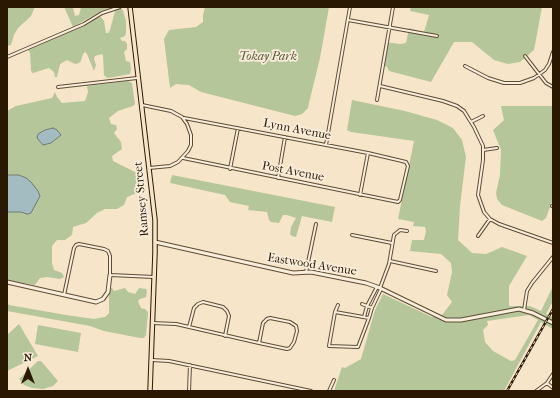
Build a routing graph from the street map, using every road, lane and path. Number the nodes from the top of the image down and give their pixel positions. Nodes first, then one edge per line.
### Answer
1 (120, 7) edge
2 (130, 7) edge
3 (350, 7) edge
4 (393, 7) edge
5 (348, 20) junction
6 (390, 27) junction
7 (437, 36) dead end
8 (553, 52) edge
9 (525, 56) dead end
10 (7, 57) edge
11 (465, 66) dead end
12 (539, 74) junction
13 (138, 78) junction
14 (380, 86) junction
15 (553, 87) edge
16 (58, 88) dead end
17 (377, 100) dead end
18 (142, 105) junction
19 (483, 116) dead end
20 (184, 118) junction
21 (471, 122) junction
22 (238, 128) junction
23 (285, 137) junction
24 (326, 145) junction
25 (497, 148) dead end
26 (483, 150) junction
27 (368, 153) junction
28 (183, 158) junction
29 (149, 168) junction
30 (230, 169) junction
31 (278, 178) junction
32 (360, 195) junction
33 (400, 201) joint
34 (490, 219) junction
35 (316, 224) dead end
36 (407, 231) dead end
37 (352, 235) dead end
38 (478, 236) dead end
39 (155, 242) junction
40 (392, 243) junction
41 (553, 243) edge
42 (553, 257) edge
43 (390, 261) junction
44 (436, 271) dead end
45 (306, 272) junction
46 (110, 275) junction
47 (154, 277) junction
48 (7, 282) edge
49 (380, 288) junction
50 (64, 295) junction
51 (362, 304) dead end
52 (338, 305) dead end
53 (367, 306) junction
54 (372, 308) junction
55 (524, 310) junction
56 (335, 312) junction
57 (364, 317) junction
58 (369, 318) junction
59 (152, 323) junction
60 (553, 323) edge
61 (189, 327) junction
62 (225, 336) junction
63 (258, 343) junction
64 (151, 360) junction
65 (190, 365) junction
66 (553, 374) edge
67 (334, 380) dead end
68 (547, 383) junction
69 (291, 386) junction
70 (553, 388) edge
71 (150, 391) edge
72 (189, 391) edge
73 (289, 391) edge
74 (311, 391) edge
75 (329, 391) edge
76 (536, 391) edge

1 - 10 street
2 - 13 main road, Ramsey Street
3 - 5 street
4 - 6 street
5 - 6 street
5 - 24 street
6 - 7 street
6 - 14 street
8 - 12 street
9 - 12 street
11 - 12 street
12 - 15 street
13 - 16 street
13 - 18 main road, Ramsey Street
14 - 17 street
14 - 21 street
18 - 20 street, Lynn Avenue
18 - 29 main road, Ramsey Street
19 - 21 street
20 - 22 street, Lynn Avenue
20 - 28 street
21 - 26 street
22 - 23 street, Lynn Avenue
22 - 30 street
23 - 24 street, Lynn Avenue
23 - 31 street
24 - 27 street, Lynn Avenue
25 - 26 street
26 - 34 street
27 - 32 street
27 - 33 street, Lynn Avenue
28 - 29 street
28 - 30 street, Post Avenue
29 - 39 main road, Ramsey Street
30 - 31 street, Post Avenue
31 - 32 street, Post Avenue
32 - 33 street, Post Avenue
34 - 38 street
34 - 41 street
35 - 45 street
36 - 40 street
37 - 40 street
39 - 45 street, Eastwood Avenue
39 - 47 main road, Ramsey Street
40 - 43 street
42 - 55 street
43 - 44 street
43 - 49 street
45 - 49 street, Eastwood Avenue
46 - 47 street
46 - 50 street
46 - 50 street
47 - 59 main road, Ramsey Street
48 - 50 street
49 - 53 street
49 - 54 street
49 - 55 street, Eastwood Avenue
51 - 53 street
52 - 56 street
53 - 54 street
53 - 57 street
54 - 58 street
55 - 60 street, Eastwood Avenue
56 - 57 street
56 - 58 street
57 - 58 street
59 - 61 street
59 - 64 main road, Ramsey Street
61 - 62 street
61 - 62 street
62 - 63 street
63 - 63 street
64 - 65 street
64 - 71 main road, Ramsey Street
65 - 69 street
65 - 72 street
66 - 68 street
67 - 75 street
68 - 70 street
68 - 76 street
69 - 73 street
69 - 74 street

